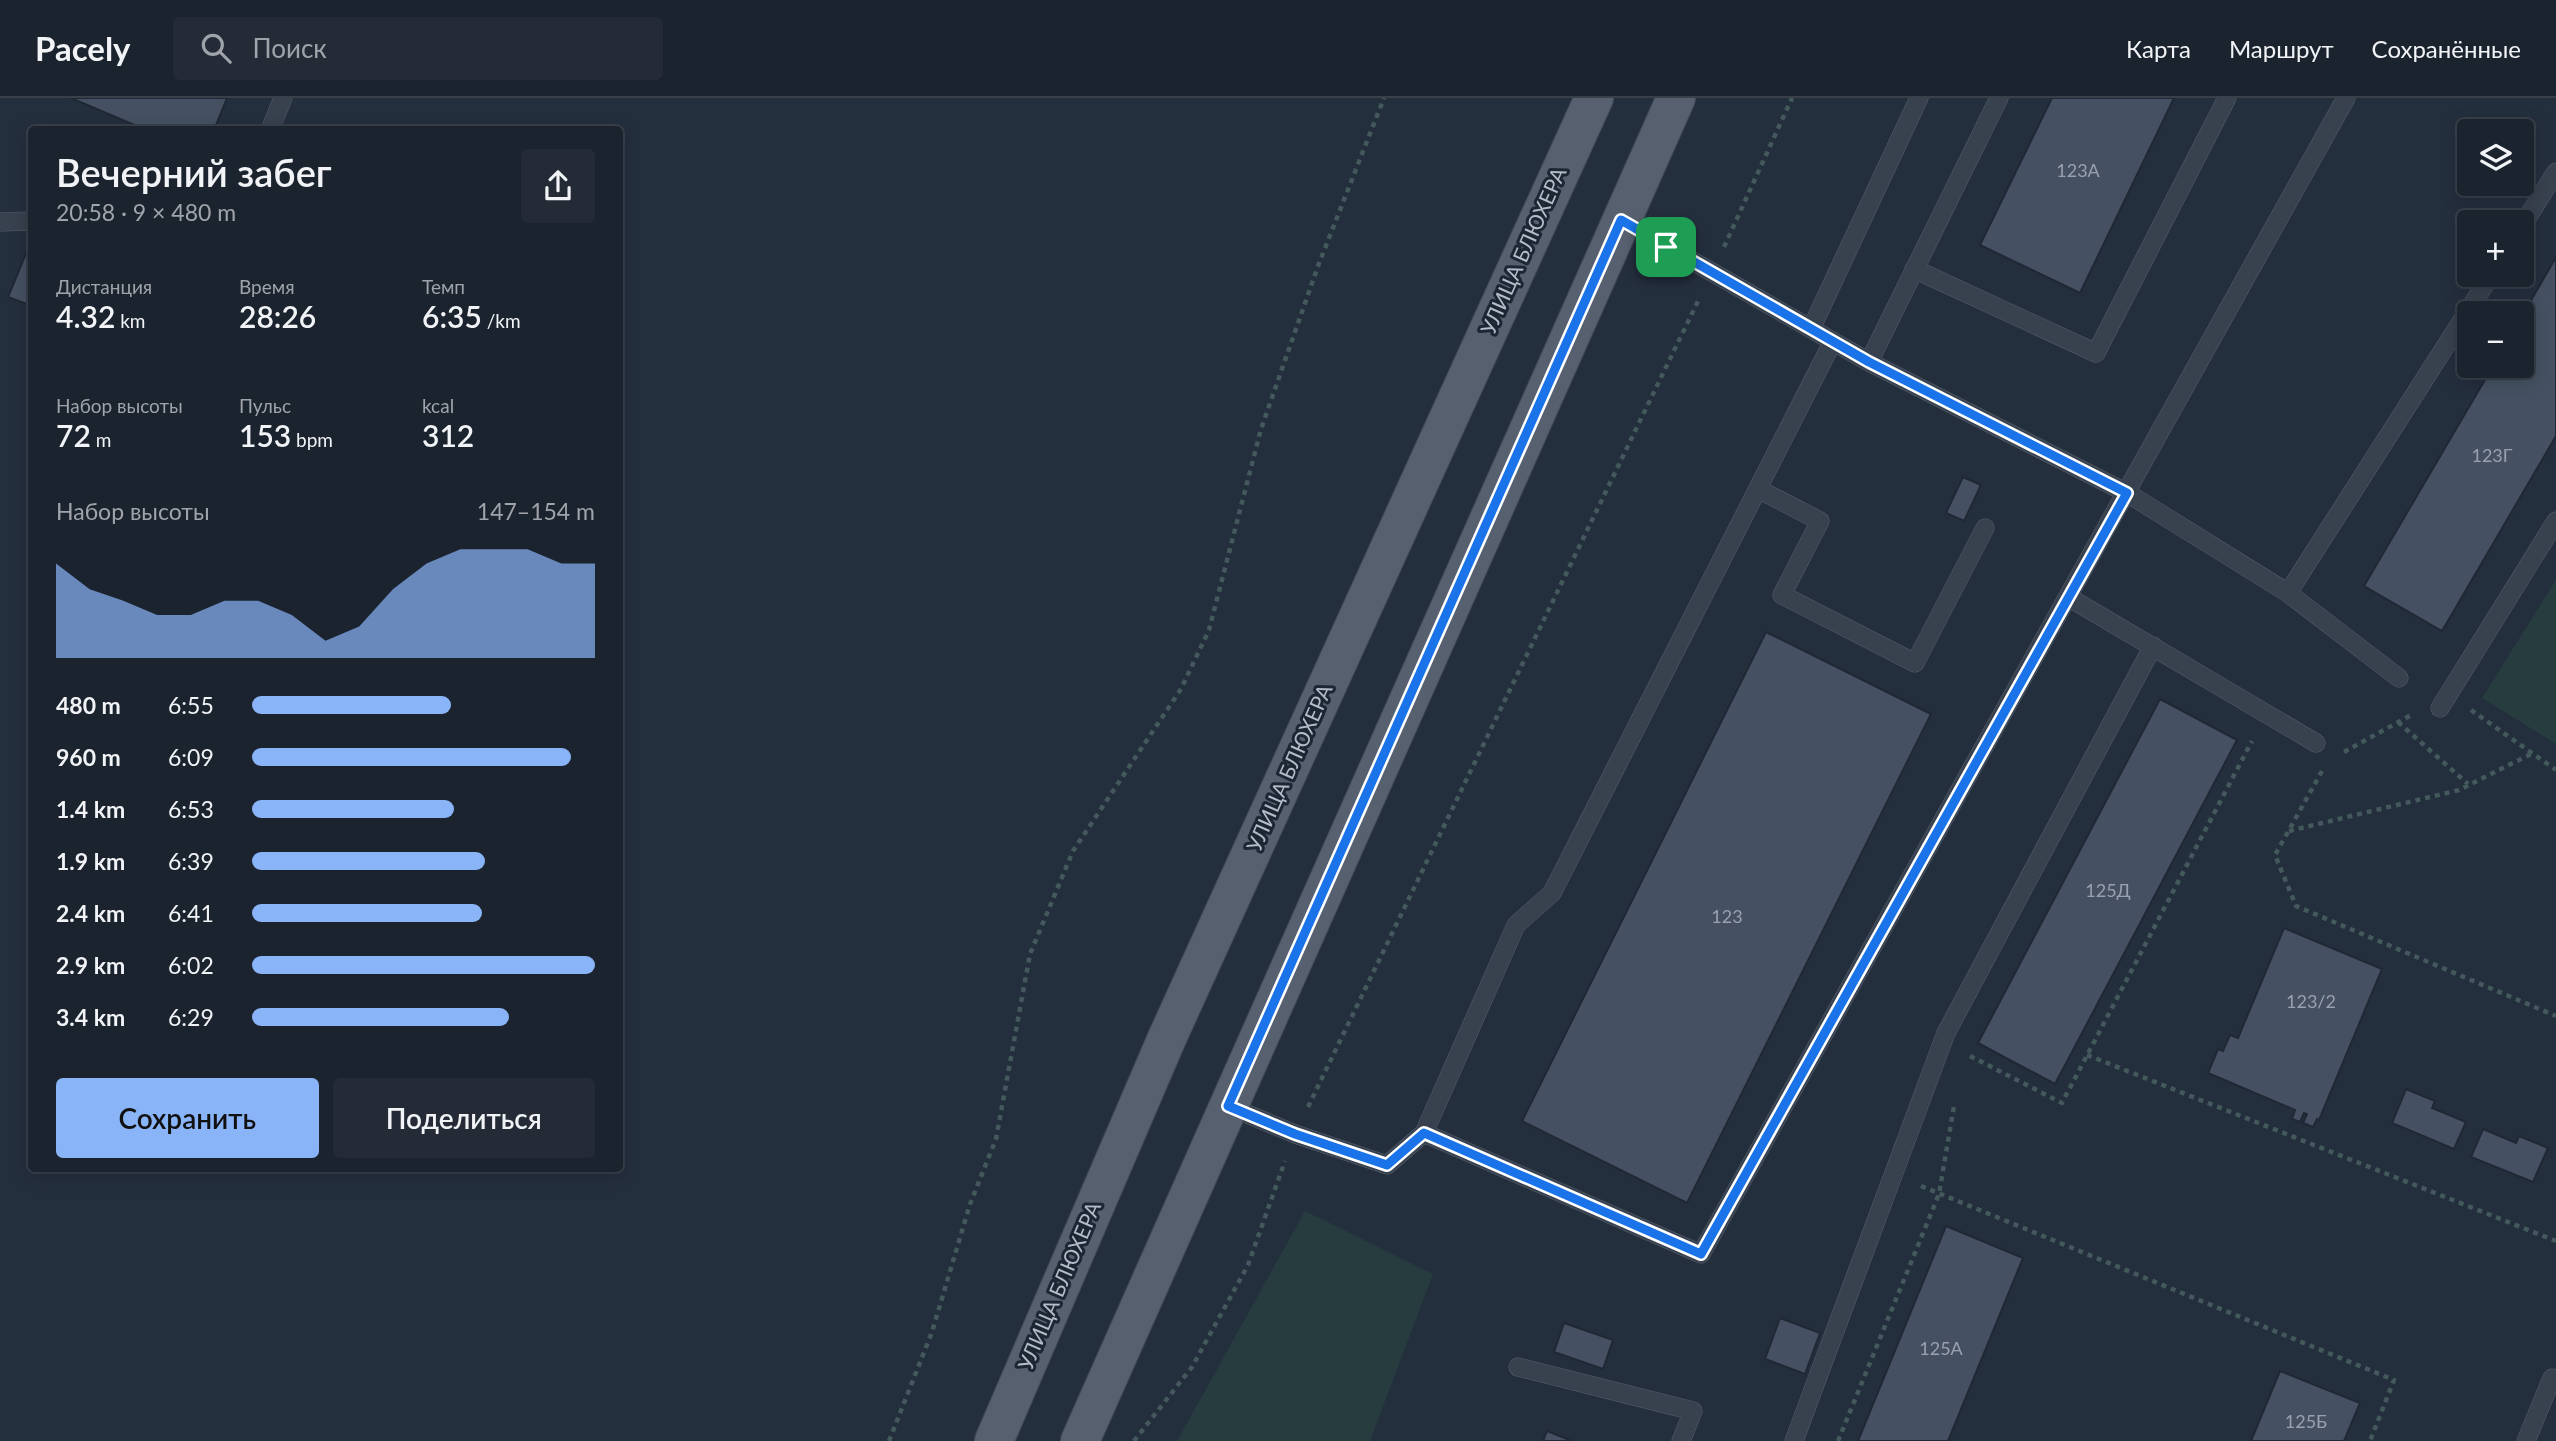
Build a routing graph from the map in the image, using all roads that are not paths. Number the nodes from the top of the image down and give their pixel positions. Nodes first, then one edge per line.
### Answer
1 (283, 98) edge
2 (1594, 98) edge
3 (1676, 98) edge
4 (1919, 98) edge
5 (1999, 98) edge
6 (2227, 98) edge
7 (2346, 98) edge
8 (272, 126) edge
9 (2556, 172) edge
10 (2532, 210) edge
11 (1621, 220) junction
12 (28, 221) edge
13 (0, 222) edge
14 (1914, 269) junction
15 (2482, 287) edge
16 (1811, 329) junction
17 (1833, 341) junction
18 (1869, 362) junction
19 (1760, 490) junction
20 (2127, 493) junction
21 (2556, 521) edge
22 (1985, 528) dead end
23 (2288, 593) junction
24 (2068, 597) junction
25 (2153, 646) junction
26 (2399, 678) dead end
27 (2444, 701) road end
28 (2316, 743) dead end
29 (1228, 1106) junction
30 (1424, 1133) junction
31 (1518, 1367) dead end
32 (2552, 1378) dead end
33 (994, 1441) edge
34 (1080, 1441) edge
35 (1681, 1441) edge
36 (1794, 1441) edge
37 (2526, 1441) edge

1 - 8 lane
2 - 33 main road, УЛИЦА БЛЮХЕРА
3 - 11 main road
4 - 16 lane
5 - 14 lane
6 - 14 lane
7 - 20 lane
9 - 10 lane
11 - 16 lane
11 - 29 main road
12 - 13 lane
14 - 18 lane
15 - 23 lane
16 - 17 lane
17 - 18 lane
17 - 19 lane
18 - 20 lane
19 - 22 lane
19 - 30 lane
20 - 23 lane
20 - 24 lane
21 - 27 lane
23 - 26 lane
24 - 25 lane
24 - 30 lane
25 - 28 lane
25 - 36 lane
29 - 30 lane
29 - 34 main road
31 - 35 lane
32 - 37 lane

